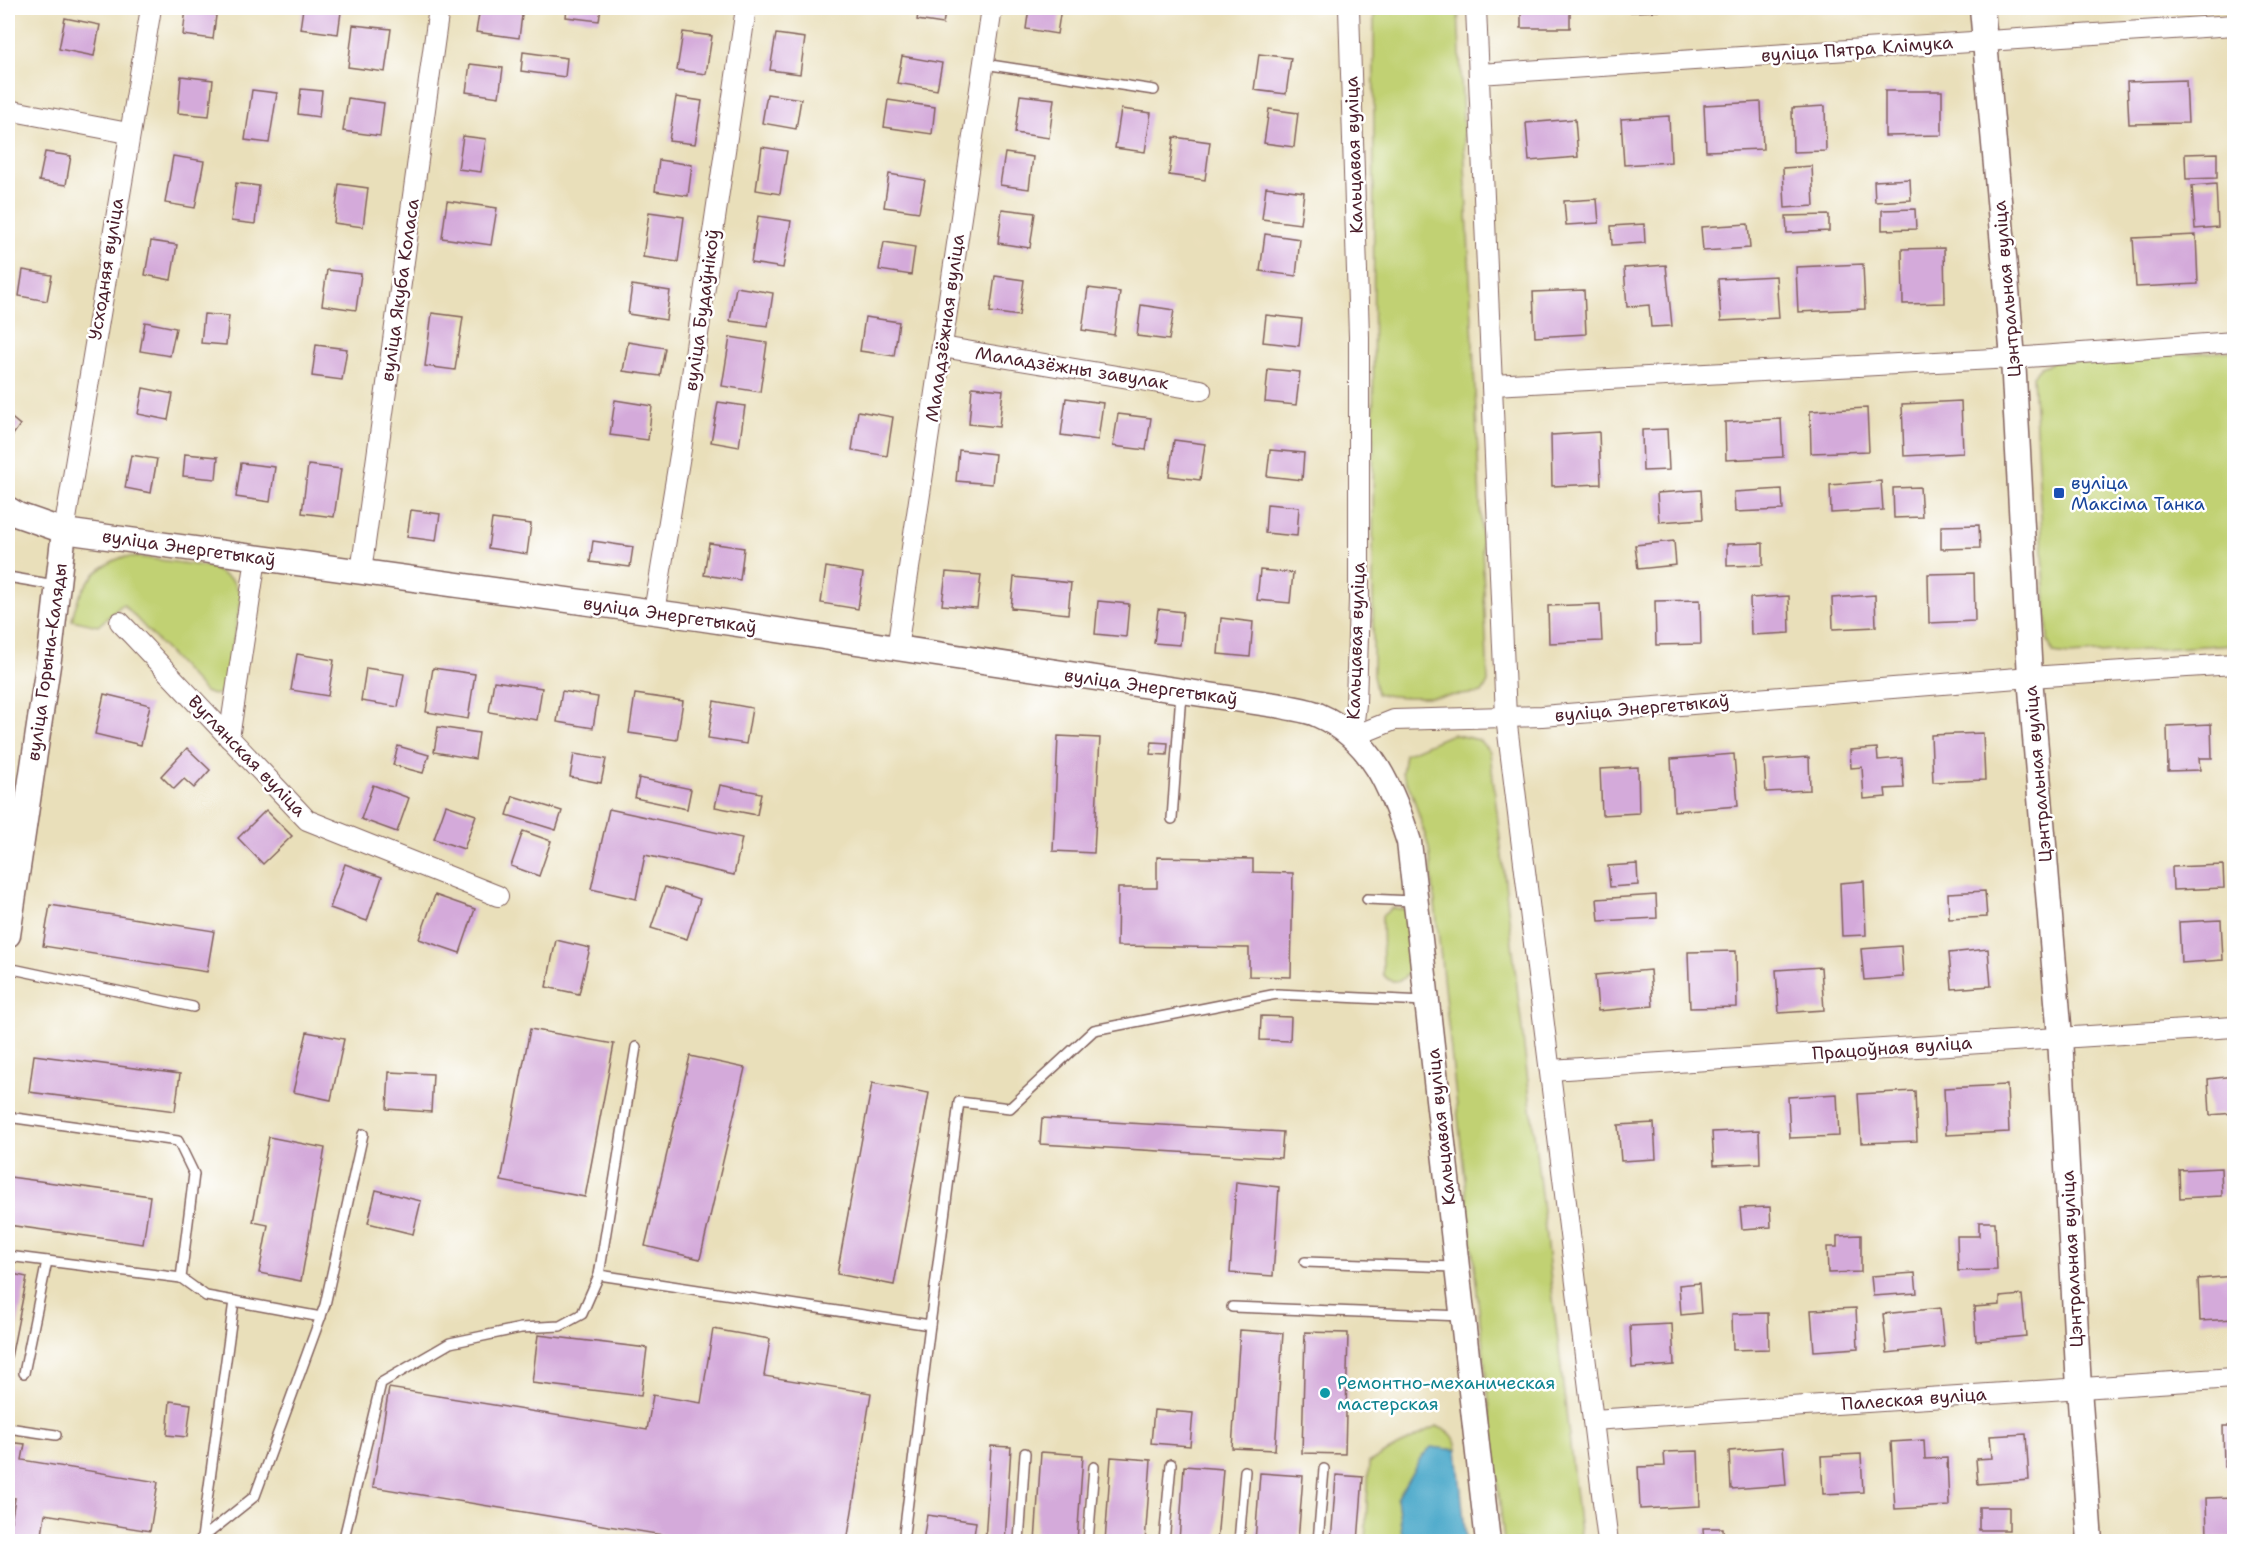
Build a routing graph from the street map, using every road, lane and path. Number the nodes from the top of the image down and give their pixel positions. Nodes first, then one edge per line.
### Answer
1 (151, 8) edge
2 (440, 8) edge
3 (746, 8) edge
4 (992, 8) edge
5 (1349, 8) edge
6 (1476, 8) edge
7 (1982, 8) edge
8 (2235, 25) edge
9 (1984, 41) junction
10 (984, 64) junction
11 (1479, 74) junction
12 (1154, 90) dead end
13 (8, 110) edge
14 (128, 133) junction
15 (2235, 342) edge
16 (942, 347) junction
17 (2013, 358) junction
18 (1492, 385) junction
19 (1201, 390) dead end
20 (8, 509) edge
21 (64, 531) junction
22 (256, 558) junction
23 (361, 572) junction
24 (8, 577) edge
25 (58, 585) junction
26 (654, 612) junction
27 (120, 622) dead end
28 (897, 649) junction
29 (2235, 664) edge
30 (2030, 677) junction
31 (1181, 692) junction
32 (1506, 717) junction
33 (1352, 737) junction
34 (229, 738) junction
35 (1172, 819) dead end
36 (498, 896) dead end
37 (1367, 899) dead end
38 (1416, 901) junction
39 (8, 935) edge
40 (8, 968) edge
41 (1427, 1001) junction
42 (194, 1007) dead end
43 (2235, 1027) edge
44 (2061, 1037) junction
45 (636, 1047) dead end
46 (1550, 1070) junction
47 (8, 1117) edge
48 (363, 1134) dead end
49 (8, 1256) edge
50 (47, 1261) junction
51 (1305, 1262) dead end
52 (1457, 1267) junction
53 (599, 1275) junction
54 (181, 1278) junction
55 (234, 1301) junction
56 (1232, 1308) dead end
57 (1462, 1316) junction
58 (321, 1317) junction
59 (930, 1325) junction
60 (24, 1373) dead end
61 (2235, 1378) edge
62 (2079, 1388) junction
63 (1593, 1420) junction
64 (8, 1428) edge
65 (56, 1436) dead end
66 (1025, 1453) dead end
67 (1171, 1464) dead end
68 (1094, 1467) dead end
69 (1324, 1469) dead end
70 (1245, 1471) dead end
71 (200, 1540) edge
72 (344, 1542) edge
73 (903, 1542) edge
74 (1019, 1542) edge
75 (1089, 1542) edge
76 (1164, 1542) edge
77 (1239, 1542) edge
78 (1318, 1542) edge
79 (1488, 1542) edge
80 (1608, 1542) edge
81 (2091, 1542) edge

1 - 14 street, Усходняя вуліца
2 - 23 street, вуліца Якуба Коласа
3 - 26 street, вуліца Будаўнікоў
4 - 10 street, Маладзёжная вуліца
5 - 33 street, Кальцавая вуліца
6 - 11 street
7 - 9 street, Цэнтральная вуліца
8 - 9 street, вуліца Пятра Клімука
9 - 11 street, вуліца Пятра Клімука
9 - 17 street, Цэнтральная вуліца
10 - 12 lane
10 - 16 street, Маладзёжная вуліца
11 - 18 street
13 - 14 street
14 - 21 street, Усходняя вуліца
15 - 17 street
16 - 19 street, Маладзёжны завулак
16 - 28 street, Маладзёжная вуліца
17 - 18 street
17 - 30 street, Цэнтральная вуліца
18 - 32 street
20 - 21 street
21 - 22 street, вуліца Энергетыкаў
21 - 25 street, вуліца Горына-Каляды
22 - 23 street, вуліца Энергетыкаў
22 - 34 street
23 - 26 street, вуліца Энергетыкаў
24 - 25 lane
25 - 39 street, вуліца Горына-Каляды
26 - 28 street, вуліца Энергетыкаў
27 - 34 street, Вуглянская вуліца
28 - 31 street, вуліца Энергетыкаў
29 - 30 street, вуліца Энергетыкаў
30 - 32 street, вуліца Энергетыкаў
30 - 44 street, Цэнтральная вуліца
31 - 33 street, вуліца Энергетыкаў
31 - 35 lane
32 - 33 street, вуліца Энергетыкаў
32 - 46 street
33 - 38 street, Кальцавая вуліца
34 - 36 street, Вуглянская вуліца
37 - 38 lane
38 - 41 street, Кальцавая вуліца
40 - 42 lane
41 - 52 street, Кальцавая вуліца
41 - 59 lane
43 - 44 street, Працоўная вуліца
44 - 46 street, Працоўная вуліца
44 - 62 street, Цэнтральная вуліца
45 - 53 lane
46 - 63 street
47 - 54 lane
48 - 58 lane
49 - 50 lane
50 - 54 lane
50 - 60 lane
51 - 52 lane
52 - 57 street, Кальцавая вуліца
53 - 59 lane
53 - 72 lane
54 - 55 lane
55 - 58 lane
55 - 71 lane
56 - 57 lane
57 - 79 street, Кальцавая вуліца
58 - 71 lane
59 - 73 lane
61 - 62 street, Палеская вуліца
62 - 63 street, Палеская вуліца
62 - 81 street, Цэнтральная вуліца
63 - 80 street
64 - 65 lane
66 - 74 lane
67 - 76 lane
68 - 75 lane
69 - 78 lane
70 - 77 lane

